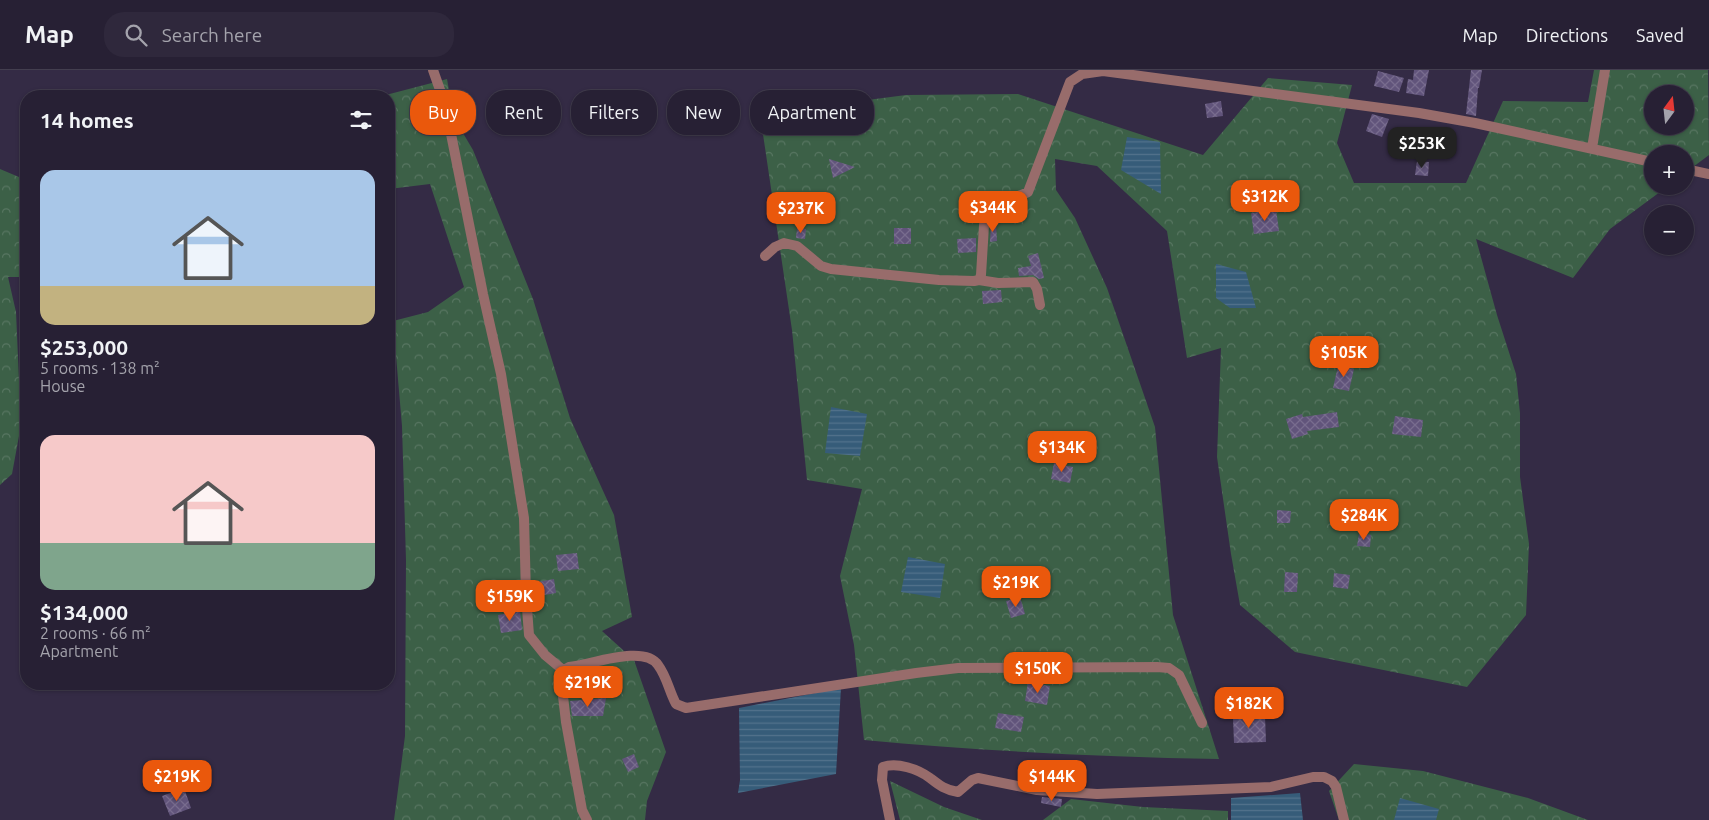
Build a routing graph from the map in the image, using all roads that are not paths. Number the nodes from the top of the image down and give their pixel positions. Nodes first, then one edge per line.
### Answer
1 (433, 70) edge
2 (1605, 70) edge
3 (1141, 72) edge
4 (1592, 148) junction
5 (1644, 160) edge
6 (1694, 171) edge
7 (1709, 174) edge
8 (765, 256) dead end
9 (979, 280) junction
10 (1040, 305) dead end
11 (563, 670) junction
12 (1202, 723) dead end
13 (587, 820) edge
14 (890, 820) edge
15 (1344, 820) edge

1 - 11 street
2 - 4 street
3 - 4 street
3 - 9 street
4 - 5 street
6 - 7 street
8 - 9 street
9 - 10 street
11 - 12 street
11 - 13 street
14 - 15 street

